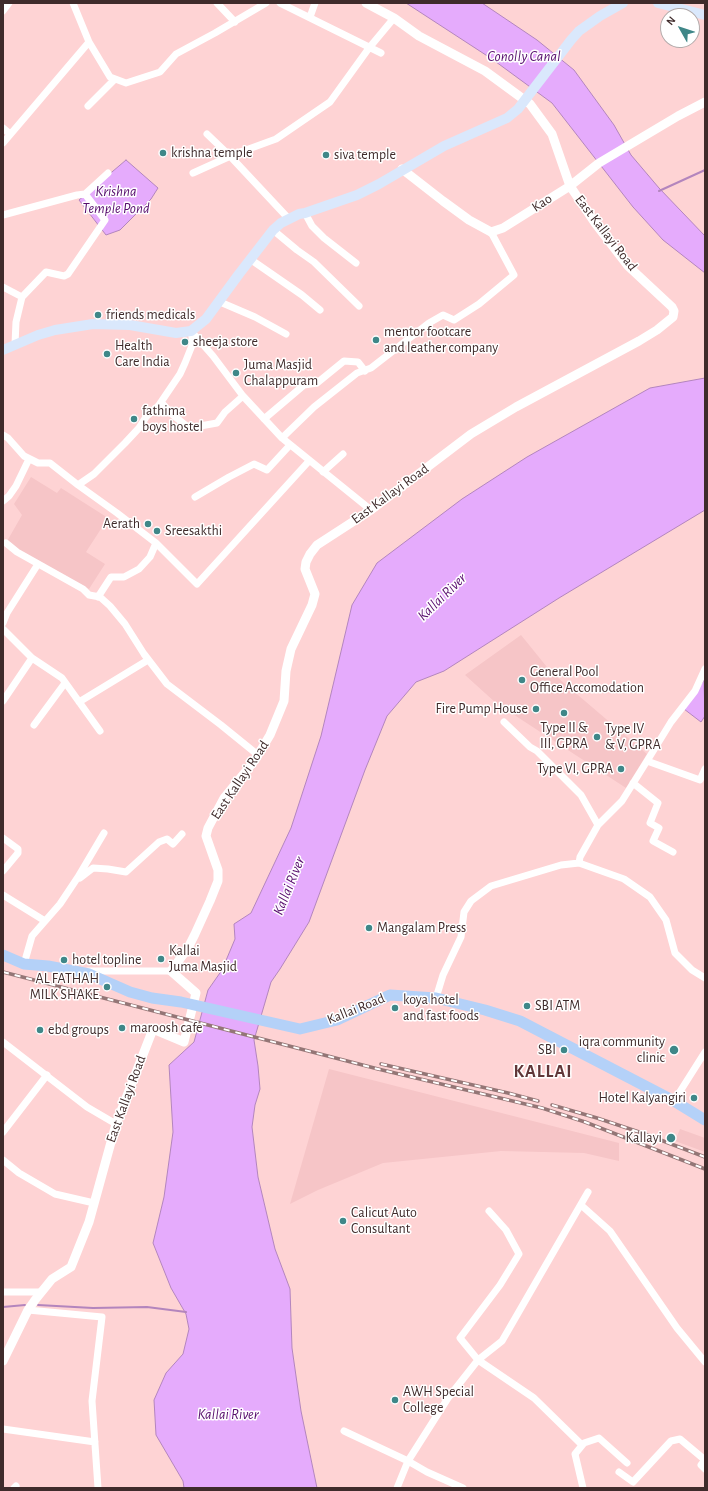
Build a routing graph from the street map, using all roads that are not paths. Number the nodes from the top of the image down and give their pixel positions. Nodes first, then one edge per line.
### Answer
1 (9, 3) edge
2 (73, 3) edge
3 (217, 3) edge
4 (266, 3) edge
5 (280, 3) edge
6 (315, 3) edge
7 (366, 3) edge
8 (623, 3) edge
9 (658, 3) edge
10 (3, 11) edge
11 (705, 15) edge
12 (310, 17) junction
13 (394, 18) junction
14 (235, 22) junction
15 (89, 42) junction
16 (369, 48) junction
17 (381, 53) dead end
18 (115, 79) junction
19 (705, 102) edge
20 (526, 105) junction
21 (88, 106) dead end
22 (3, 128) edge
23 (10, 134) junction
24 (207, 134) dead end
25 (3, 143) edge
26 (230, 156) junction
27 (402, 169) junction
28 (108, 173) dead end
29 (193, 173) dead end
30 (570, 186) junction
31 (85, 194) junction
32 (305, 213) junction
33 (3, 215) edge
34 (288, 218) junction
35 (273, 230) junction
36 (491, 232) junction
37 (250, 259) junction
38 (356, 263) dead end
39 (3, 287) edge
40 (22, 297) junction
41 (220, 302) junction
42 (359, 306) dead end
43 (320, 310) dead end
44 (191, 331) junction
45 (286, 334) dead end
46 (15, 344) junction
47 (3, 350) edge
48 (365, 370) junction
49 (243, 396) junction
50 (161, 402) junction
51 (264, 419) junction
52 (3, 435) edge
53 (282, 438) junction
54 (290, 445) junction
55 (343, 454) dead end
56 (29, 459) junction
57 (309, 461) junction
58 (323, 472) junction
59 (78, 486) junction
60 (194, 497) dead end
61 (3, 501) edge
62 (371, 510) junction
63 (6, 543) dead end
64 (156, 543) junction
65 (38, 564) junction
66 (98, 597) junction
67 (4, 618) edge
68 (3, 630) edge
69 (32, 658) junction
70 (148, 660) junction
71 (705, 670) edge
72 (65, 682) junction
73 (3, 701) edge
74 (79, 702) junction
75 (504, 722) dead end
76 (34, 725) dead end
77 (100, 731) dead end
78 (258, 755) junction
79 (647, 761) junction
80 (705, 769) edge
81 (703, 782) edge
82 (633, 783) junction
83 (598, 824) junction
84 (104, 833) dead end
85 (182, 834) dead end
86 (3, 838) edge
87 (673, 852) dead end
88 (580, 863) junction
89 (3, 871) edge
90 (76, 880) junction
91 (3, 895) edge
92 (45, 921) junction
93 (3, 955) edge
94 (24, 964) junction
95 (171, 971) junction
96 (75, 972) junction
97 (705, 978) edge
98 (436, 998) junction
99 (6, 1044) edge
100 (3, 1052) edge
101 (705, 1052) edge
102 (46, 1075) junction
103 (674, 1101) junction
104 (705, 1120) edge
105 (116, 1124) junction
106 (3, 1132) edge
107 (3, 1160) edge
108 (588, 1192) dead end
109 (94, 1203) junction
110 (581, 1205) junction
111 (489, 1211) dead end
112 (3, 1292) edge
113 (41, 1292) junction
114 (28, 1310) junction
115 (3, 1360) edge
116 (478, 1360) junction
117 (705, 1362) edge
118 (3, 1428) edge
119 (344, 1431) dead end
120 (95, 1442) junction
121 (582, 1445) junction
122 (705, 1460) edge
123 (408, 1461) junction
124 (627, 1463) dead end
125 (705, 1470) edge
126 (619, 1472) dead end
127 (98, 1488) edge
128 (397, 1488) edge
129 (462, 1488) edge
130 (582, 1488) edge

1 - 10 street
2 - 15 street
3 - 14 street
4 - 14 street
5 - 12 street
6 - 12 street
7 - 13 street, East Kallayi Road
8 - 20 main road
9 - 11 main road
12 - 16 street
13 - 16 street
13 - 20 street, East Kallayi Road
14 - 18 street
15 - 18 street
15 - 23 street
16 - 17 street
16 - 26 street
18 - 21 street
19 - 30 street, Kao
20 - 27 main road
20 - 30 street, East Kallayi Road
22 - 23 street
23 - 25 street
24 - 26 street
26 - 29 street
26 - 34 street
27 - 32 main road
27 - 36 street
28 - 31 street
30 - 36 street, Kao
30 - 62 street, East Kallayi Road
31 - 33 street
31 - 40 street
32 - 34 main road
32 - 38 street
34 - 35 main road
35 - 37 main road
35 - 42 street
36 - 48 street
37 - 41 main road
37 - 43 street
39 - 40 street
40 - 46 street
41 - 44 main road
41 - 45 street
44 - 46 main road
44 - 49 street
44 - 50 street
46 - 47 main road
48 - 51 street
48 - 53 street
49 - 50 street
49 - 51 street
50 - 59 street
51 - 53 street
52 - 56 street
53 - 54 street
54 - 57 street
54 - 60 street
55 - 58 street
56 - 59 street
56 - 61 street
57 - 58 street
57 - 64 street
58 - 62 street
59 - 64 street
62 - 78 street, East Kallayi Road
63 - 65 street
64 - 66 street
65 - 66 street
65 - 67 street
66 - 70 street
68 - 69 street
69 - 72 street
69 - 73 street
70 - 74 street
70 - 78 street
71 - 79 street
72 - 74 street
72 - 76 street
74 - 77 street
75 - 83 street
78 - 95 street, East Kallayi Road
79 - 81 street
79 - 82 street
80 - 81 street
82 - 83 street
82 - 87 street
83 - 88 street
84 - 90 street
85 - 90 street
86 - 89 street
88 - 97 street
88 - 98 street
90 - 92 street
91 - 92 street
92 - 94 street
93 - 94 main road, Kallai Road
94 - 96 main road, Kallai Road
95 - 96 street
95 - 105 street, East Kallayi Road
96 - 98 main road, Kallai Road
98 - 103 main road, Kallai Road
99 - 100 street
99 - 102 street
101 - 103 street
102 - 105 street
102 - 106 street
103 - 104 main road, Kallai Road
105 - 109 street, East Kallayi Road
107 - 109 street
108 - 110 street
109 - 113 street, East Kallayi Road
110 - 116 street
110 - 117 street
111 - 116 street
112 - 113 street
113 - 114 street, East Kallayi Road
114 - 115 street, East Kallayi Road
114 - 120 street
116 - 121 street
116 - 123 street
118 - 120 street
119 - 123 street
120 - 127 street
121 - 124 street
121 - 130 street
122 - 125 street
122 - 126 street
123 - 128 street
123 - 129 street

